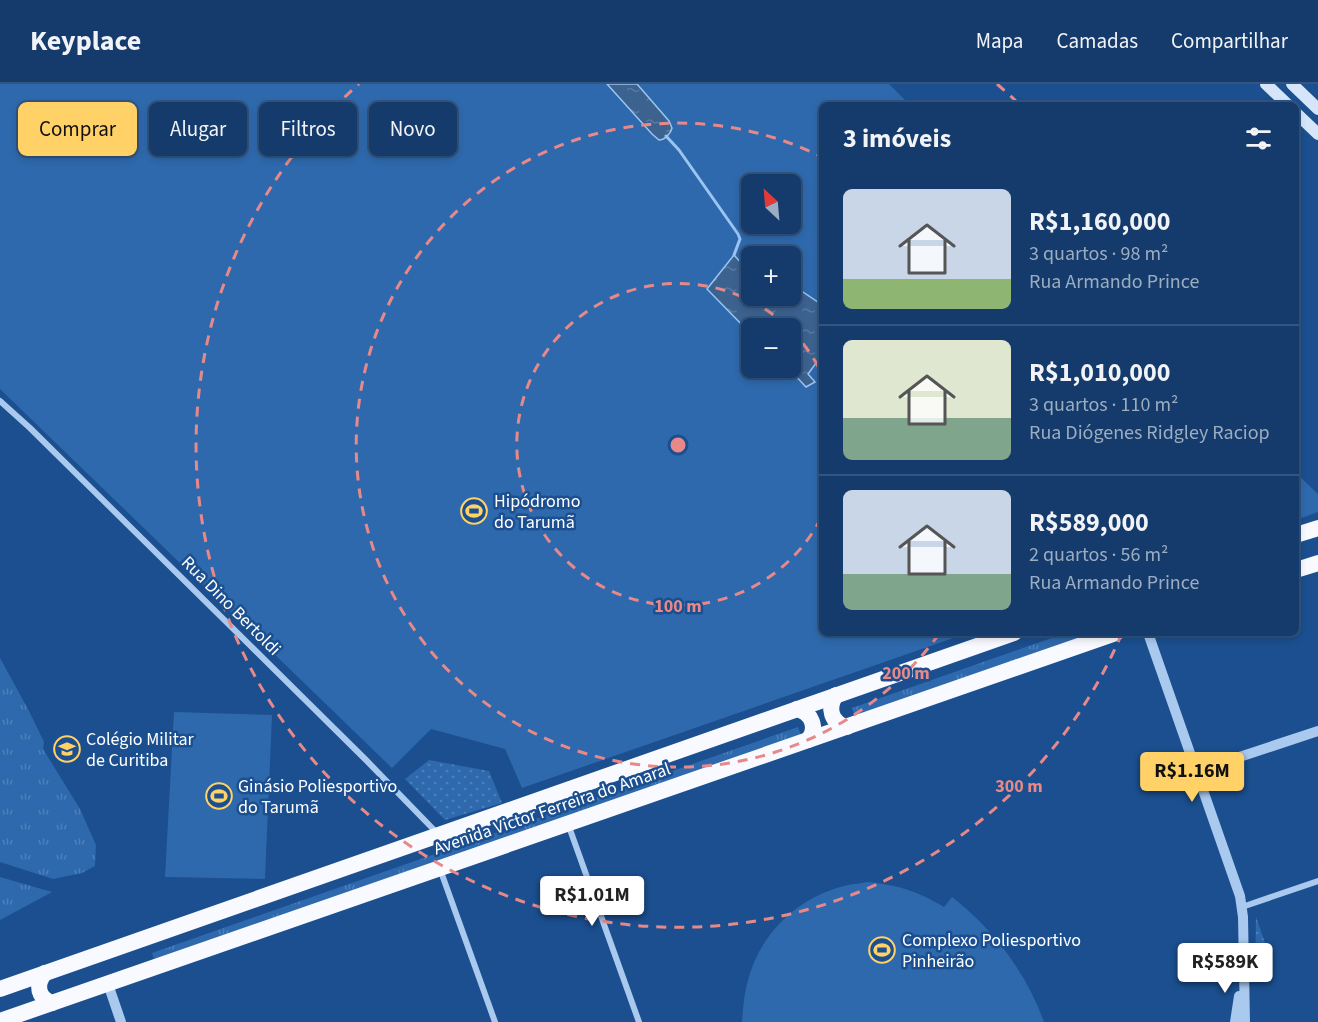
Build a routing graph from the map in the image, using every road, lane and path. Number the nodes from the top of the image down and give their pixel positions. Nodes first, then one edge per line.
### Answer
1 (1266, 84) edge
2 (1292, 84) edge
3 (1285, 102) edge
4 (1318, 109) edge
5 (1299, 116) edge
6 (1318, 134) edge
7 (0, 401) edge
8 (1318, 528) edge
9 (1299, 534) edge
10 (1318, 563) edge
11 (1299, 569) edge
12 (1005, 636) edge
13 (1107, 636) edge
14 (1149, 636) edge
15 (836, 695) junction
16 (797, 709) junction
17 (847, 727) junction
18 (1318, 731) edge
19 (808, 740) junction
20 (1197, 771) junction
21 (568, 824) junction
22 (439, 835) junction
23 (440, 868) junction
24 (1318, 881) edge
25 (1242, 907) junction
26 (1243, 972) junction
27 (45, 973) junction
28 (108, 984) junction
29 (0, 989) edge
30 (52, 1003) junction
31 (5, 1019) edge
32 (121, 1022) edge
33 (495, 1022) edge
34 (639, 1022) edge
35 (1235, 1022) edge
36 (1245, 1022) edge

1 - 3 main road
2 - 4 main road
5 - 6 main road
7 - 22 street, Rua Dino Bertoldi
8 - 9 highway
10 - 11 highway
12 - 15 highway, Avenida Victor Ferreira do Amaral
13 - 17 highway, Avenida Victor Ferreira do Amaral
14 - 20 street
15 - 16 highway, Avenida Victor Ferreira do Amaral
15 - 17 highway
16 - 19 highway
16 - 22 highway, Avenida Victor Ferreira do Amaral
17 - 19 highway, Avenida Victor Ferreira do Amaral
18 - 20 street
19 - 21 highway, Avenida Victor Ferreira do Amaral
20 - 25 street
21 - 23 highway, Avenida Victor Ferreira do Amaral
21 - 34 street
22 - 27 highway, Avenida Victor Ferreira do Amaral
23 - 28 highway, Avenida Victor Ferreira do Amaral
23 - 33 street
24 - 25 street
25 - 26 street
26 - 35 street
26 - 36 street
27 - 29 highway, Avenida Victor Ferreira do Amaral
27 - 30 highway
28 - 30 highway, Avenida Victor Ferreira do Amaral
28 - 32 street
29 - 31 highway
30 - 31 highway, Avenida Victor Ferreira do Amaral

